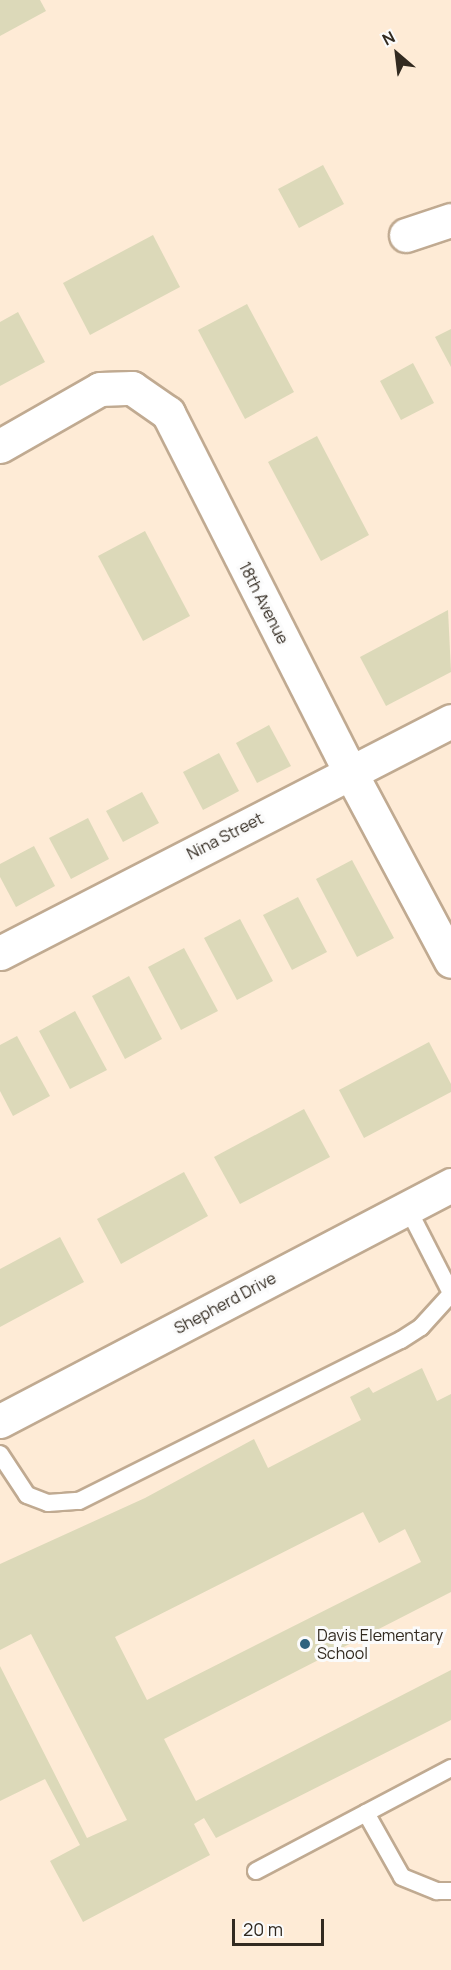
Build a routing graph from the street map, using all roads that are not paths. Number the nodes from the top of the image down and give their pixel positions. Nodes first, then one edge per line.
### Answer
1 (451, 220) edge
2 (406, 235) dead end
3 (0, 446) edge
4 (451, 721) edge
5 (350, 772) junction
6 (0, 953) edge
7 (451, 961) edge
8 (451, 1185) edge
9 (407, 1208) junction
10 (451, 1294) edge
11 (0, 1421) edge
12 (0, 1454) edge
13 (451, 1768) edge
14 (366, 1814) junction
15 (256, 1871) dead end
16 (451, 1891) edge

1 - 2 street
3 - 5 street, 18th Avenue
4 - 5 street, Nina Street
5 - 6 street, Nina Street
5 - 7 street, 18th Avenue
8 - 9 street, Shepherd Drive
9 - 10 lane
9 - 11 street, Shepherd Drive
10 - 12 lane
13 - 14 lane
14 - 15 lane
14 - 16 lane

